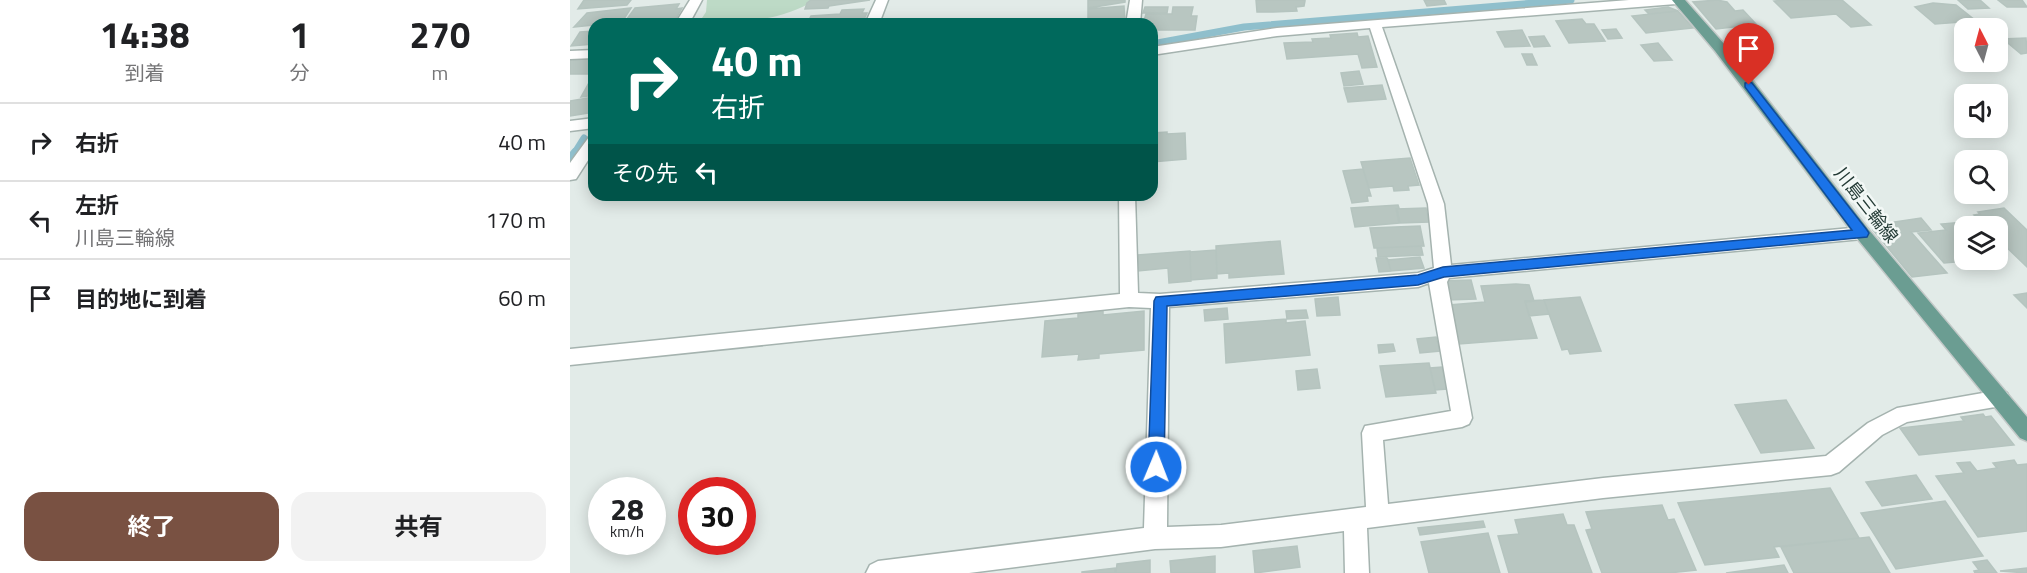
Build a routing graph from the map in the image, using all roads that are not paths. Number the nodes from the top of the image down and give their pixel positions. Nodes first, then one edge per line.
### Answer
1 (696, 0) edge
2 (882, 0) edge
3 (1136, 0) edge
4 (1677, 0) edge
5 (686, 18) edge
6 (874, 18) edge
7 (1134, 18) edge
8 (1375, 25) junction
9 (1158, 50) edge
10 (588, 54) edge
11 (570, 55) edge
12 (588, 124) edge
13 (570, 126) edge
14 (588, 149) edge
15 (570, 176) edge
16 (1126, 201) edge
17 (1862, 233) junction
18 (1443, 272) junction
19 (1129, 300) junction
20 (1161, 301) junction
21 (570, 357) edge
22 (2000, 399) junction
23 (2027, 432) edge
24 (1378, 515) junction
25 (1355, 518) junction
26 (1155, 538) junction
27 (878, 573) edge
28 (1358, 573) edge

1 - 5 street
2 - 6 street
3 - 7 street
4 - 8 street
4 - 17 main road, 川島三輪線
8 - 9 street
8 - 18 street
10 - 11 street
12 - 13 street
14 - 15 street
16 - 19 street
17 - 18 street
17 - 22 main road, 川島三輪線
18 - 20 street
18 - 24 street
19 - 20 street
19 - 21 street
20 - 26 street
22 - 23 main road, 川島三輪線
22 - 24 street
24 - 25 street
25 - 26 street
25 - 28 street
26 - 27 street

